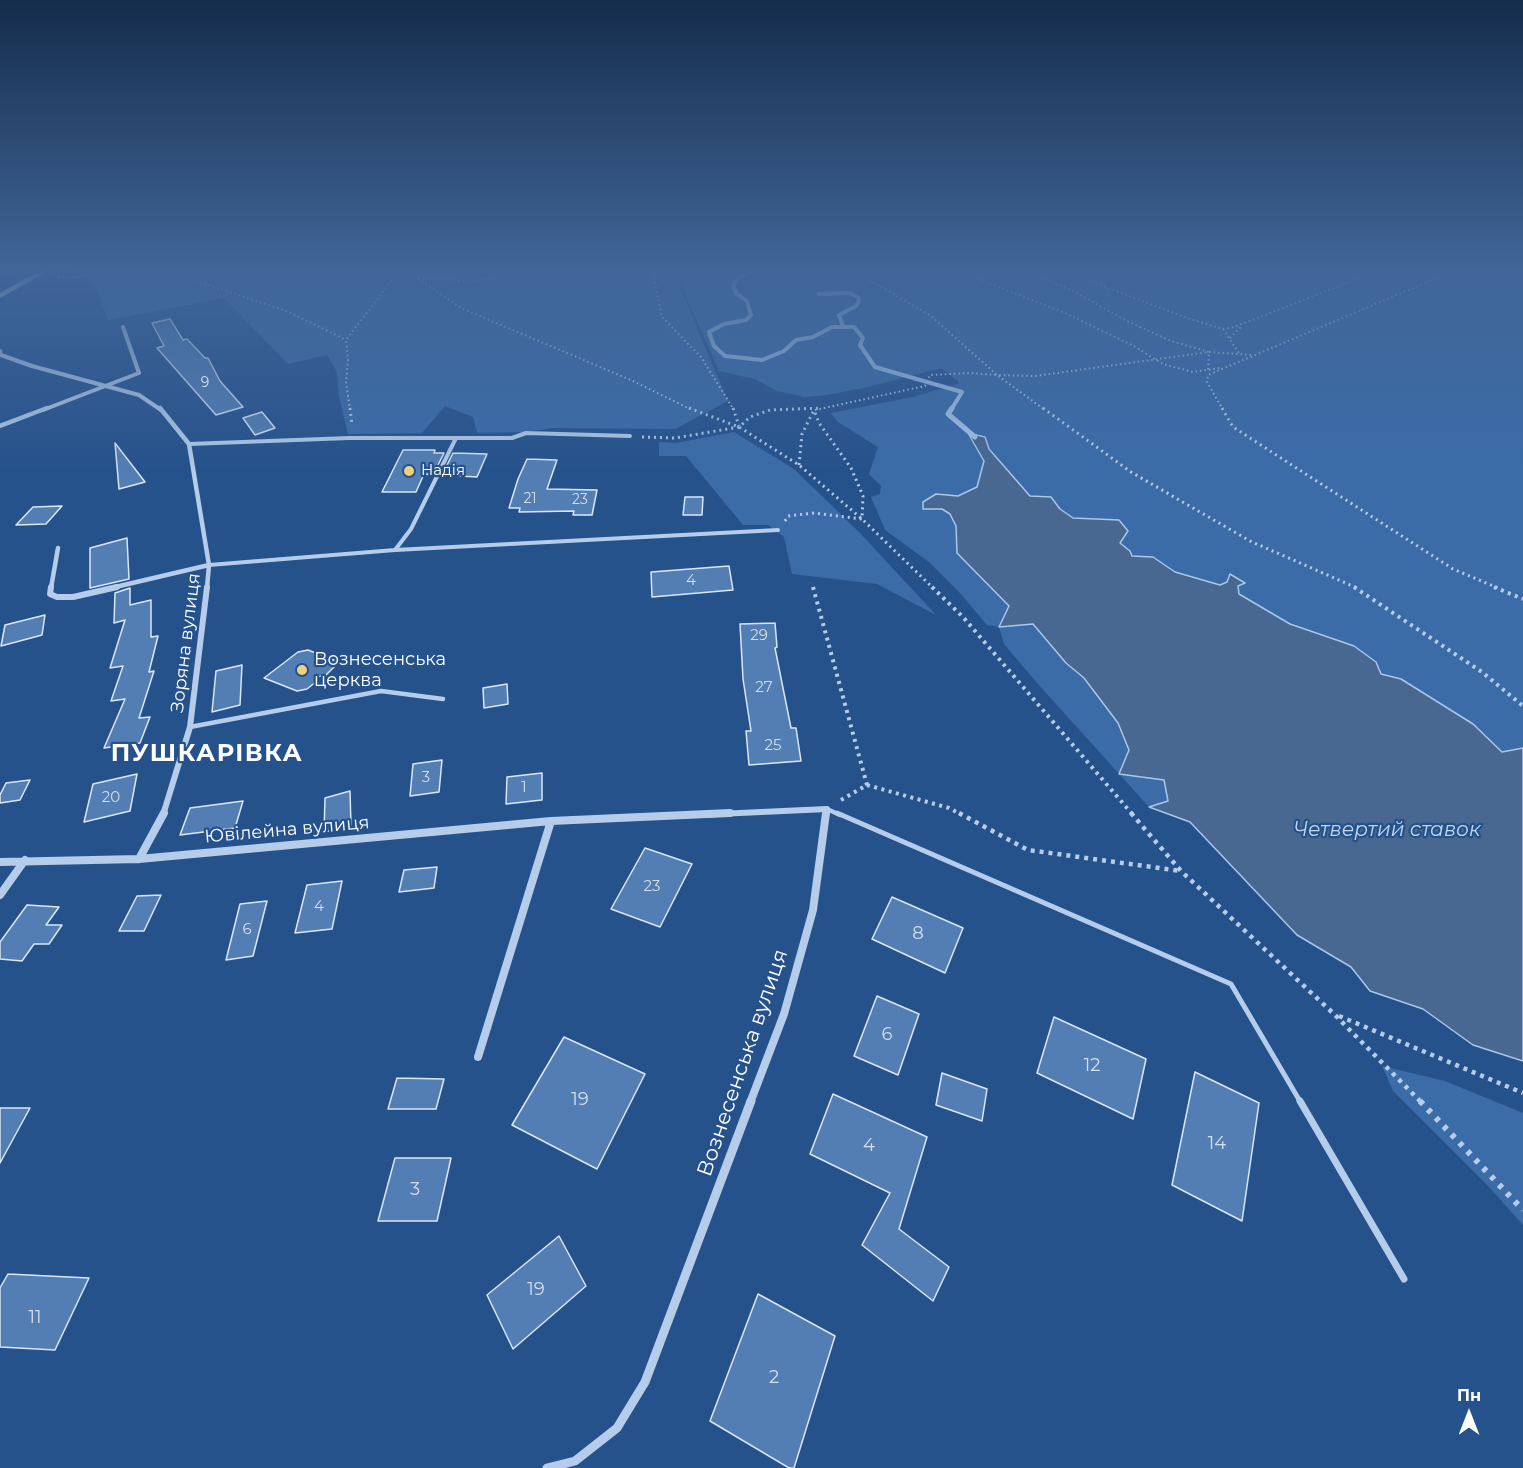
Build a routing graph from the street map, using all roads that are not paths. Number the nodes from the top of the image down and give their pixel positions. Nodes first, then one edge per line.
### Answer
1 (127, 338) edge
2 (0, 351) edge
3 (105, 387) junction
4 (0, 426) edge
5 (630, 436) road end
6 (456, 438) junction
7 (189, 444) junction
8 (778, 531) road end
9 (58, 548) dead end
10 (395, 550) junction
11 (209, 565) junction
12 (443, 699) dead end
13 (190, 727) junction
14 (827, 809) junction
15 (551, 821) junction
16 (139, 859) junction
17 (25, 860) junction
18 (0, 862) edge
19 (0, 895) edge
20 (478, 1057) dead end
21 (1404, 1279) dead end
22 (547, 1468) edge

1 - 3 street
2 - 3 street, Зоряна вулиця
3 - 4 street
3 - 7 street, Зоряна вулиця
5 - 6 lane
6 - 7 lane
6 - 10 lane
7 - 11 street, Зоряна вулиця
8 - 10 lane
9 - 11 street, Зоряна вулиця
10 - 11 lane
11 - 13 street, Зоряна вулиця
12 - 13 lane
13 - 16 street, Зоряна вулиця
14 - 15 street
14 - 21 lane
14 - 22 street, Вознесенська вулиця
15 - 16 street, Ювілейна вулиця
15 - 20 street
16 - 17 street, Ювілейна вулиця
17 - 18 street, Ювілейна вулиця
17 - 19 street

